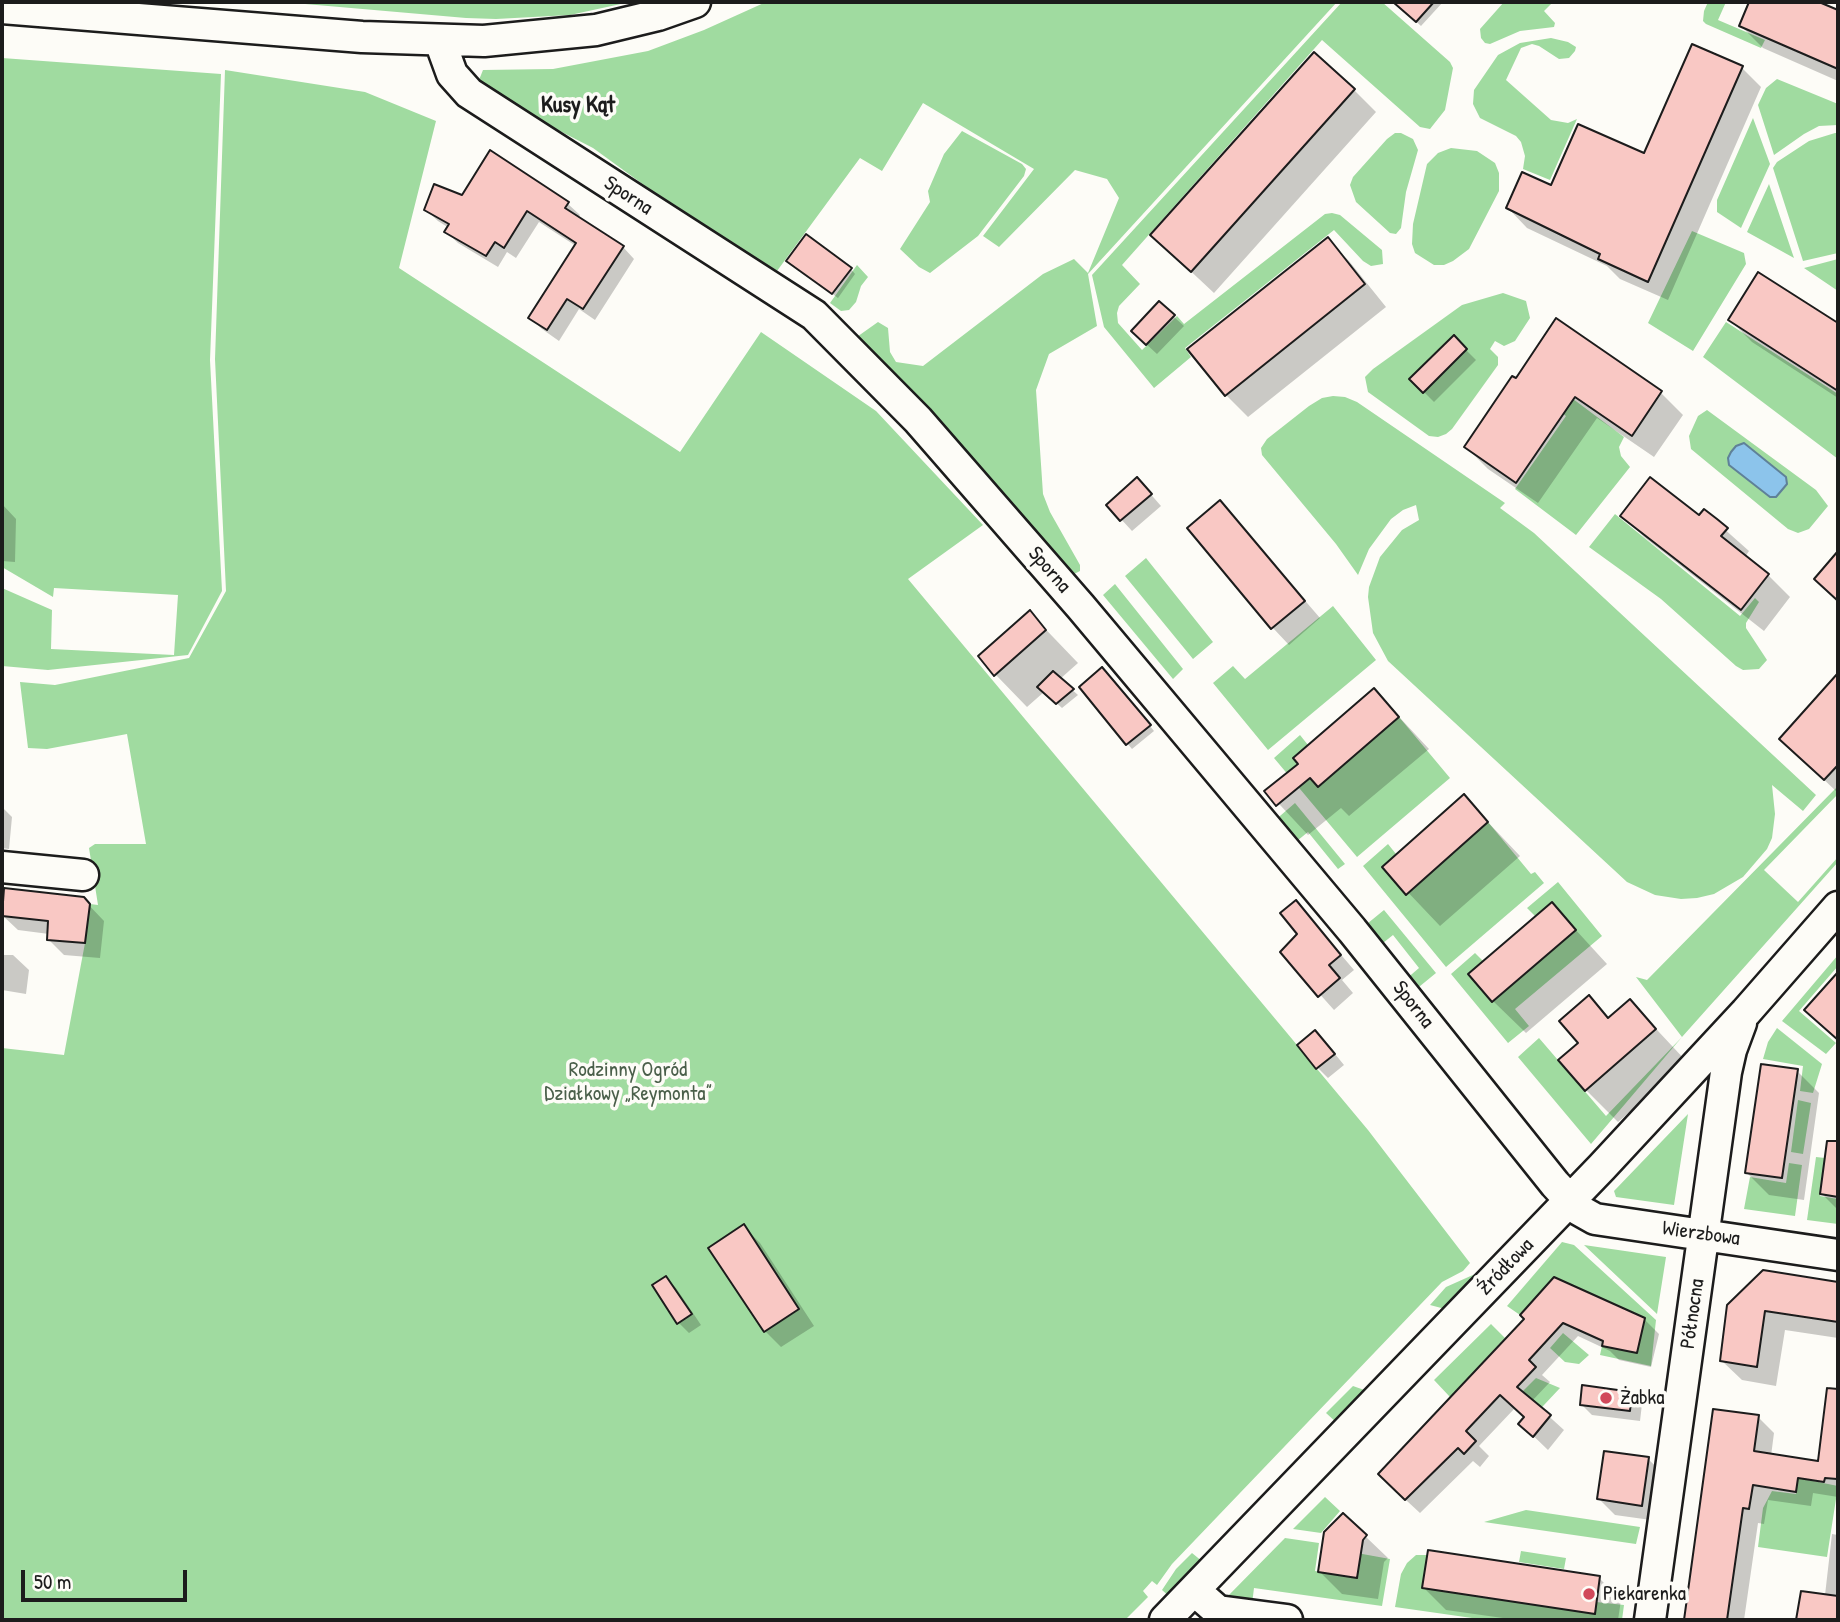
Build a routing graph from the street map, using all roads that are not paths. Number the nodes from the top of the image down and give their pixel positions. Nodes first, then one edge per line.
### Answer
1 (695, 2) edge
2 (2, 8) edge
3 (440, 41) junction
4 (2, 867) edge
5 (83, 875) dead end
6 (1838, 907) edge
7 (1746, 1012) junction
8 (1569, 1201) junction
9 (1704, 1235) junction
10 (1838, 1255) edge
11 (1194, 1590) junction
12 (1165, 1620) edge
13 (1287, 1620) edge
14 (1650, 1620) edge

1 - 3 street
2 - 3 street
3 - 8 street, Sporna
4 - 5 street
6 - 7 street, Źródłowa
7 - 8 street, Źródłowa
7 - 9 street, Północna
8 - 9 street, Wierzbowa
8 - 11 street, Źródłowa
9 - 10 street, Wierzbowa
9 - 14 street, Północna
11 - 12 street, Źródłowa
11 - 13 street

